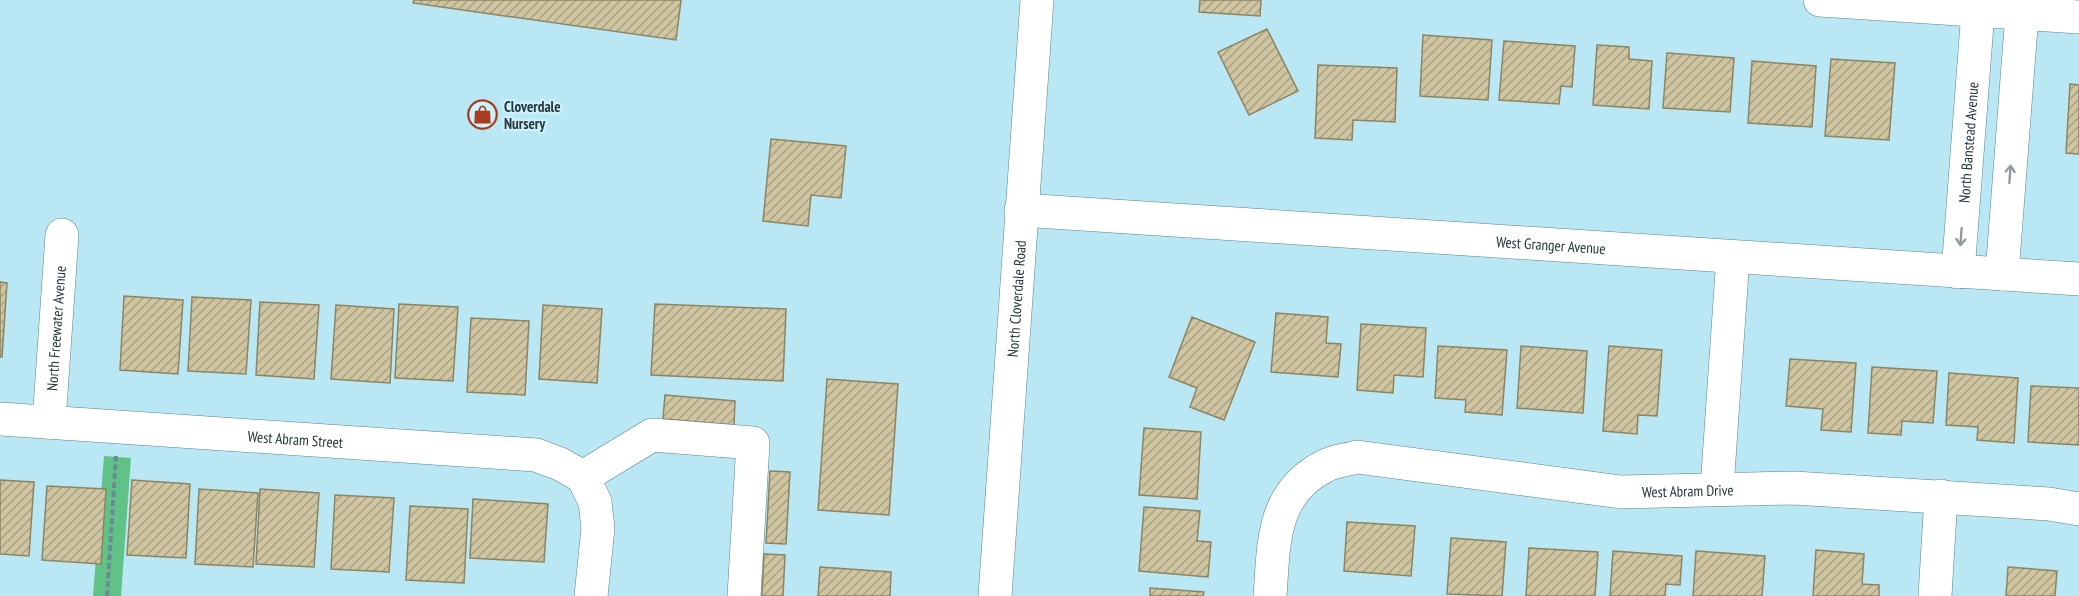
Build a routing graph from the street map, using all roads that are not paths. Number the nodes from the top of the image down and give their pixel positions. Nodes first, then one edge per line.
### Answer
1 (1037, 0) edge
2 (1820, 0) edge
3 (1978, 11) junction
4 (2022, 14) junction
5 (2079, 18) edge
6 (1021, 210) junction
7 (62, 235) dead end
8 (1733, 257) junction
9 (1958, 272) junction
10 (2002, 274) junction
11 (2079, 279) edge
12 (0, 419) edge
13 (49, 422) junction
14 (584, 477) junction
15 (1717, 488) junction
16 (1941, 496) junction
17 (2079, 509) edge
18 (591, 596) edge
19 (744, 596) edge
20 (995, 596) edge
21 (1270, 596) edge
22 (1935, 596) edge

1 - 6 street, North Cloverdale Road
2 - 3 street
3 - 4 street
3 -> 9 street, North Banstead Avenue
4 - 5 street
10 -> 4 street
6 - 8 street, West Granger Avenue
6 - 20 street, North Cloverdale Road
7 - 13 street, North Freewater Avenue
8 - 9 street, West Granger Avenue
8 - 15 street
9 - 10 street, West Granger Avenue
10 - 11 street, West Granger Avenue
12 - 13 street, West Abram Street
13 - 14 street, West Abram Street
14 - 18 street
14 - 19 street
15 - 16 street, West Abram Drive
15 - 21 street, West Abram Drive
16 - 17 street, West Abram Drive
16 - 22 street

